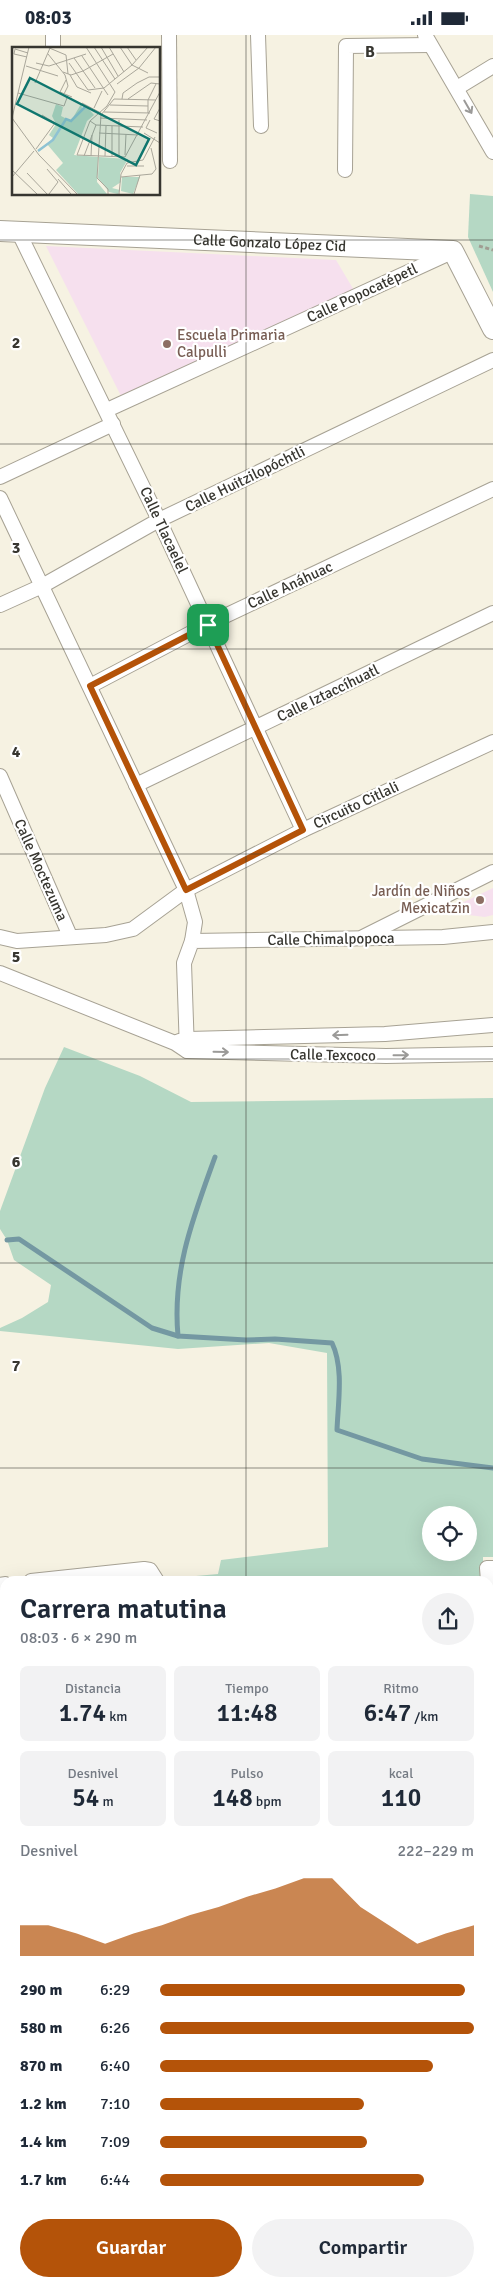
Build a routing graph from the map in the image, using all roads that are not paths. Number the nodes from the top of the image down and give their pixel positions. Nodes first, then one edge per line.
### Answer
1 (169, 35) edge
2 (258, 35) edge
3 (427, 40) edge
4 (493, 66) edge
5 (457, 88) junction
6 (261, 126) dead end
7 (493, 152) edge
8 (170, 161) dead end
9 (345, 170) dead end
10 (10, 232) edge
11 (453, 251) junction
12 (493, 329) edge
13 (493, 360) edge
14 (107, 411) junction
15 (113, 424) junction
16 (0, 477) edge
17 (493, 489) edge
18 (0, 498) edge
19 (159, 520) junction
20 (42, 586) junction
21 (0, 605) edge
22 (493, 613) edge
23 (208, 625) junction
24 (90, 686) junction
25 (257, 728) junction
26 (493, 741) edge
27 (0, 776) edge
28 (136, 785) junction
29 (303, 830) junction
30 (493, 873) edge
31 (186, 890) junction
32 (493, 932) edge
33 (70, 936) junction
34 (0, 937) edge
35 (358, 939) junction
36 (192, 941) junction
37 (0, 973) edge
38 (493, 1025) edge
39 (183, 1044) junction
40 (493, 1054) edge
41 (78, 1576) edge
42 (154, 1576) edge

1 - 8 street
2 - 6 street
3 - 5 street
3 - 9 street
4 - 5 street
5 -> 7 street
10 - 11 street, Calle Gonzalo López Cid
10 - 14 street, Calle Tlacaelel
11 - 12 street
11 - 14 street, Calle Popocatépetl
13 - 19 street, Calle Huitzilopóchtli
14 - 15 street, Calle Tlacaelel
15 - 16 street
15 - 19 street, Calle Tlacaelel
17 - 23 street, Calle Anáhuac
18 - 20 street
19 - 20 street, Calle Huitzilopóchtli
19 - 23 street, Calle Tlacaelel
20 - 21 street, Calle Huitzilopóchtli
20 - 24 street
22 - 25 street, Calle Iztaccíhuatl
23 - 24 street, Calle Anáhuac
23 - 25 street, Calle Tlacaelel
24 - 28 street
25 - 28 street, Calle Iztaccíhuatl
25 - 29 street, Calle Tlacaelel
26 - 29 street, Circuito Citlali
27 - 33 street, Calle Moctezuma
28 - 31 street
29 - 31 street, Circuito Citlali
30 - 35 street
31 - 33 street, Circuito Citlali
31 - 36 street
32 - 35 street, Calle Chimalpopoca
33 - 34 street, Circuito Citlali
35 - 36 street, Calle Chimalpopoca
36 - 39 street
37 - 39 street, Calle Texcoco
38 -> 39 street, Calle Texcoco
39 -> 40 street, Calle Texcoco
41 - 42 street

